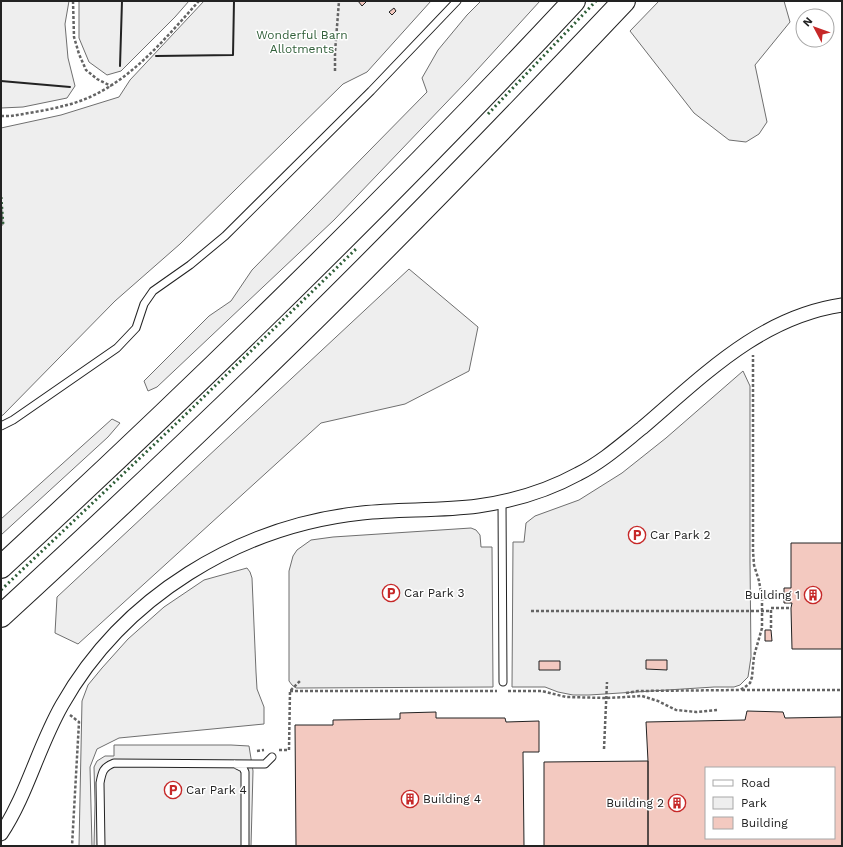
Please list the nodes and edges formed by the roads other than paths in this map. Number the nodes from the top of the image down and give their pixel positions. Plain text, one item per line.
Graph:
1 (457, 1) edge
2 (574, 1) edge
3 (624, 1) edge
4 (842, 305) edge
5 (1, 426) edge
6 (502, 502) junction
7 (1, 567) edge
8 (1, 616) edge
9 (503, 682) dead end
10 (272, 754) road end
11 (233, 763) junction
12 (1, 834) edge
13 (101, 846) edge
14 (245, 846) edge

1 - 5 lane
2 - 7 highway
3 - 8 highway
4 - 6 street
6 - 9 lane
6 - 12 street
10 - 11 lane
11 - 13 lane
11 - 14 lane

